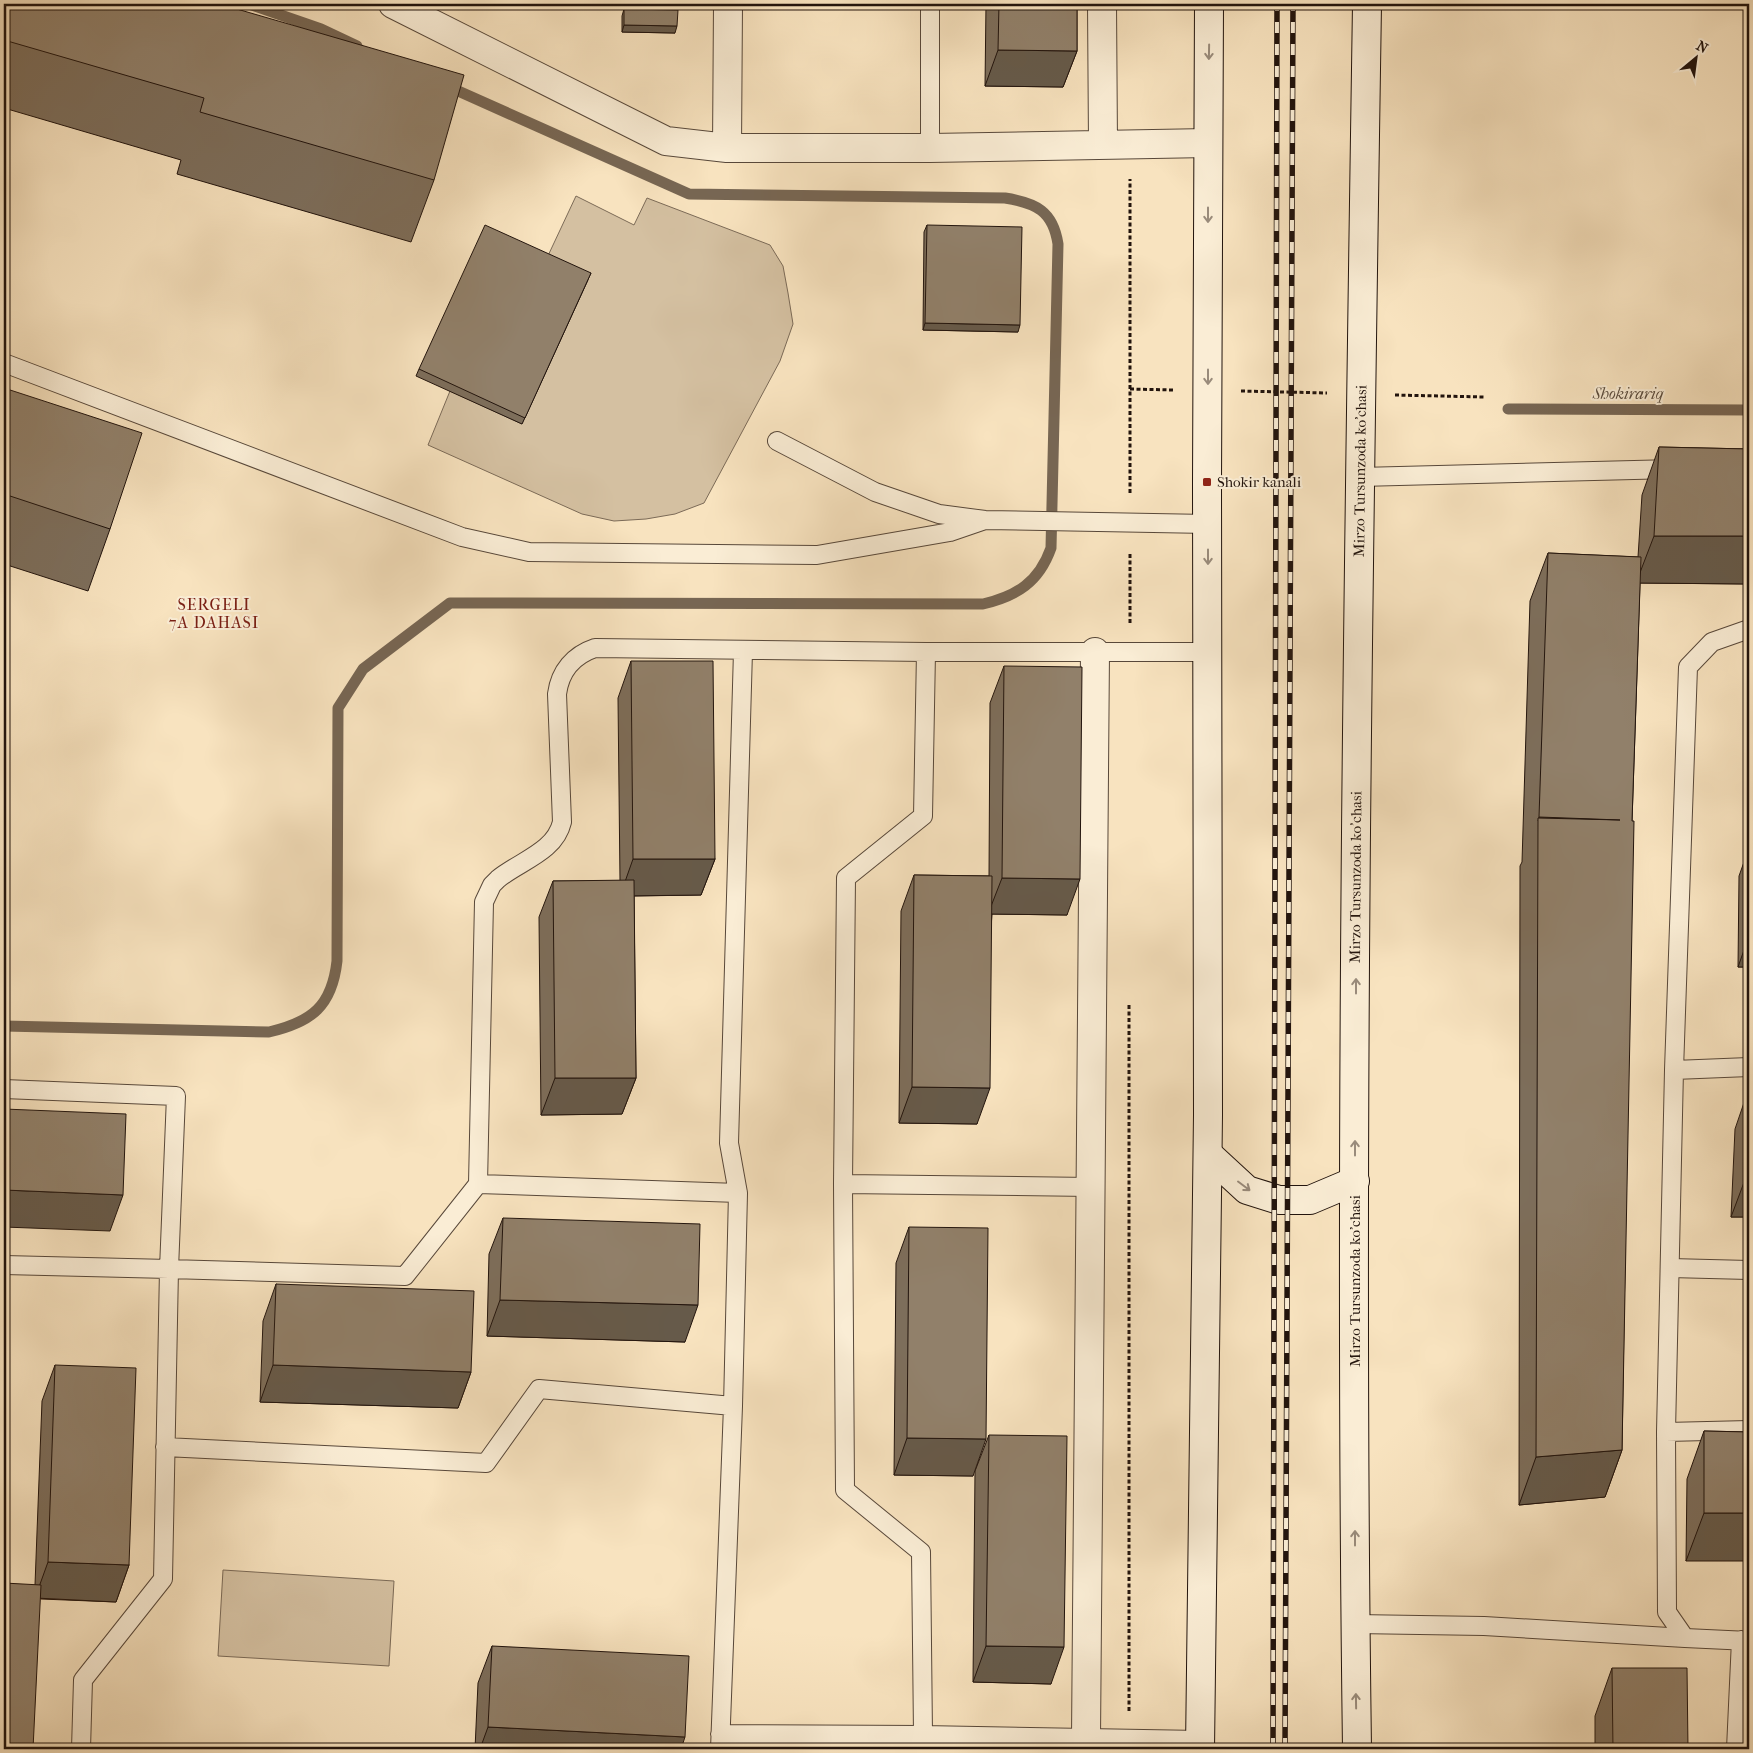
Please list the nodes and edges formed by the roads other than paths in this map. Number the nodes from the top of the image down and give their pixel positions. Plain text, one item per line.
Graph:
1 (393, 4) edge
2 (728, 4) edge
3 (930, 4) edge
4 (1102, 4) edge
5 (1209, 4) edge
6 (1367, 4) edge
7 (1208, 143) junction
8 (1103, 145) junction
9 (728, 148) junction
10 (930, 148) junction
11 (4, 363) edge
12 (777, 441) dead end
13 (1690, 468) edge
14 (1360, 477) junction
15 (985, 520) junction
16 (1208, 524) junction
17 (1749, 629) edge
18 (742, 651) junction
19 (926, 652) junction
20 (1095, 652) junction
21 (1208, 652) junction
22 (1749, 1067) edge
23 (1674, 1070) junction
24 (4, 1089) edge
25 (1208, 1154) junction
26 (1355, 1181) junction
27 (478, 1184) junction
28 (843, 1184) junction
29 (1091, 1187) junction
30 (738, 1193) junction
31 (4, 1264) edge
32 (1670, 1268) junction
33 (169, 1269) junction
34 (1749, 1270) edge
35 (733, 1406) junction
36 (1749, 1430) edge
37 (1666, 1432) junction
38 (165, 1447) junction
39 (1355, 1624) junction
40 (1685, 1638) junction
41 (1745, 1641) edge
42 (924, 1735) junction
43 (1086, 1738) junction
44 (720, 1741) edge
45 (1200, 1745) edge
46 (81, 1749) edge
47 (1357, 1749) edge
48 (1736, 1749) edge

1 - 9 main road
2 - 9 main road
3 - 10 lane
4 - 8 main road
5 -> 7 main road
6 - 14 main road, Mirzo Tursunzoda ko'chasi
7 - 8 main road
7 -> 16 main road
8 - 10 main road
9 - 10 main road
11 - 15 lane
12 - 15 lane
13 - 14 lane
26 -> 14 main road, Mirzo Tursunzoda ko'chasi
15 - 16 lane
16 -> 21 main road
17 - 23 lane
18 - 19 lane
18 - 27 lane
18 - 30 lane
19 - 20 lane
19 - 28 lane
20 - 21 lane
20 - 29 main road
21 - 25 main road
22 - 23 lane
23 - 32 lane
24 - 33 lane
25 -> 26 main road
25 - 45 main road
39 -> 26 main road, Mirzo Tursunzoda ko'chasi
27 - 30 lane
27 - 33 lane
28 - 29 lane
28 - 42 lane
29 - 43 main road
30 - 35 lane
31 - 33 lane
32 - 34 lane
32 - 37 lane
33 - 38 lane
35 - 38 lane
35 - 44 lane
36 - 37 lane
37 - 40 lane
38 - 46 lane
39 - 40 lane
47 -> 39 main road, Mirzo Tursunzoda ko'chasi
40 - 41 lane
41 - 48 lane
42 - 43 lane
42 - 44 lane
43 - 45 lane

